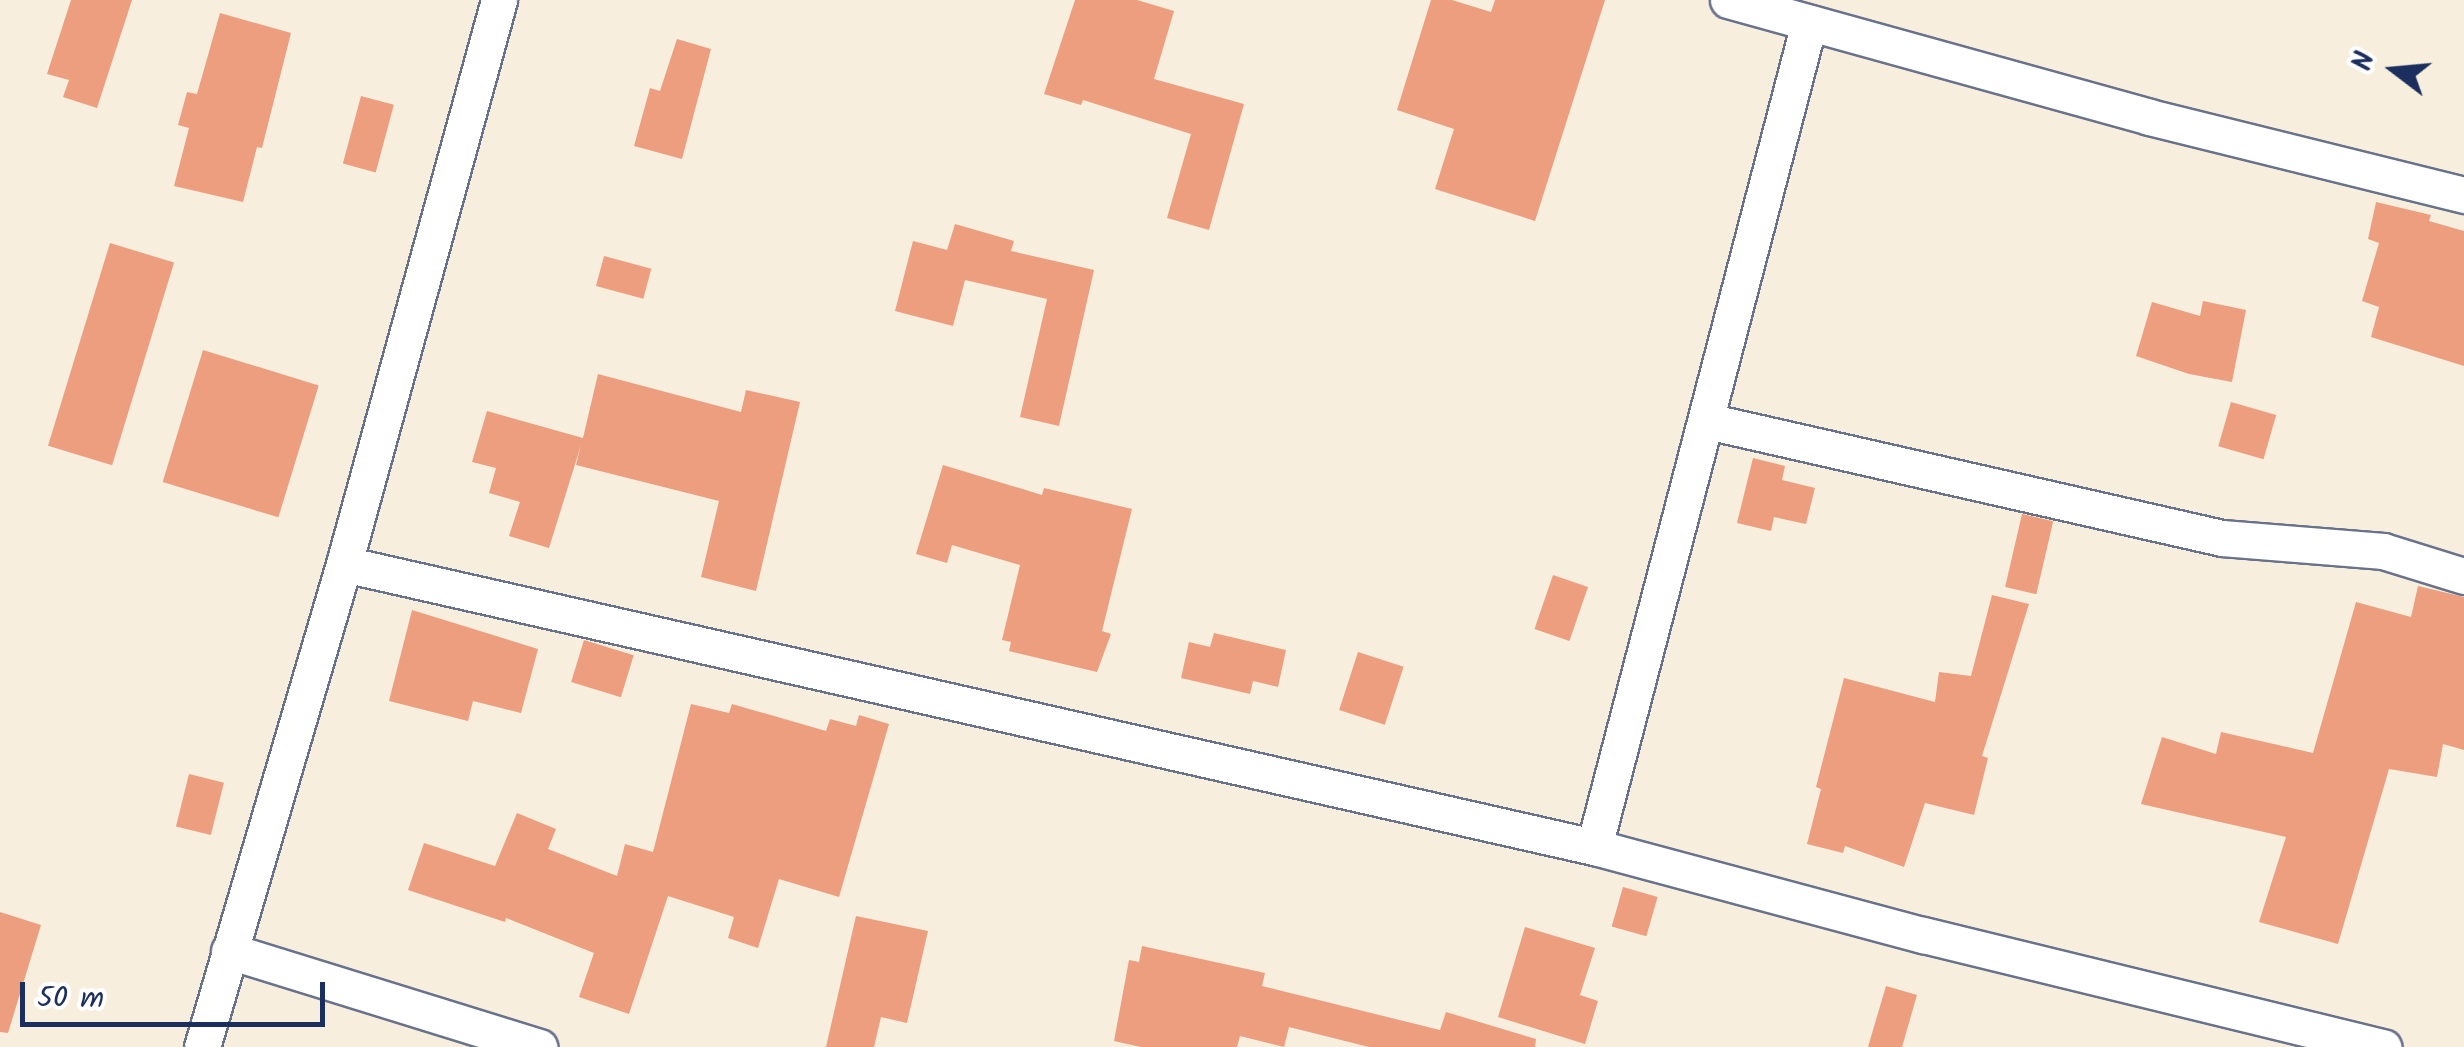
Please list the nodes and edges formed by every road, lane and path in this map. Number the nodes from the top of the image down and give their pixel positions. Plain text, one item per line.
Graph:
1 (499, 0) edge
2 (1728, 0) edge
3 (1809, 23) junction
4 (2464, 195) edge
5 (1707, 421) junction
6 (344, 564) junction
7 (2464, 576) edge
8 (1594, 847) junction
9 (230, 952) junction
10 (202, 1047) edge
11 (540, 1047) edge
12 (2384, 1047) edge

1 - 6 street
2 - 3 street
3 - 4 street
3 - 5 street
5 - 7 street
5 - 8 street
6 - 8 street
6 - 9 street
8 - 12 street
9 - 10 street
9 - 11 street

